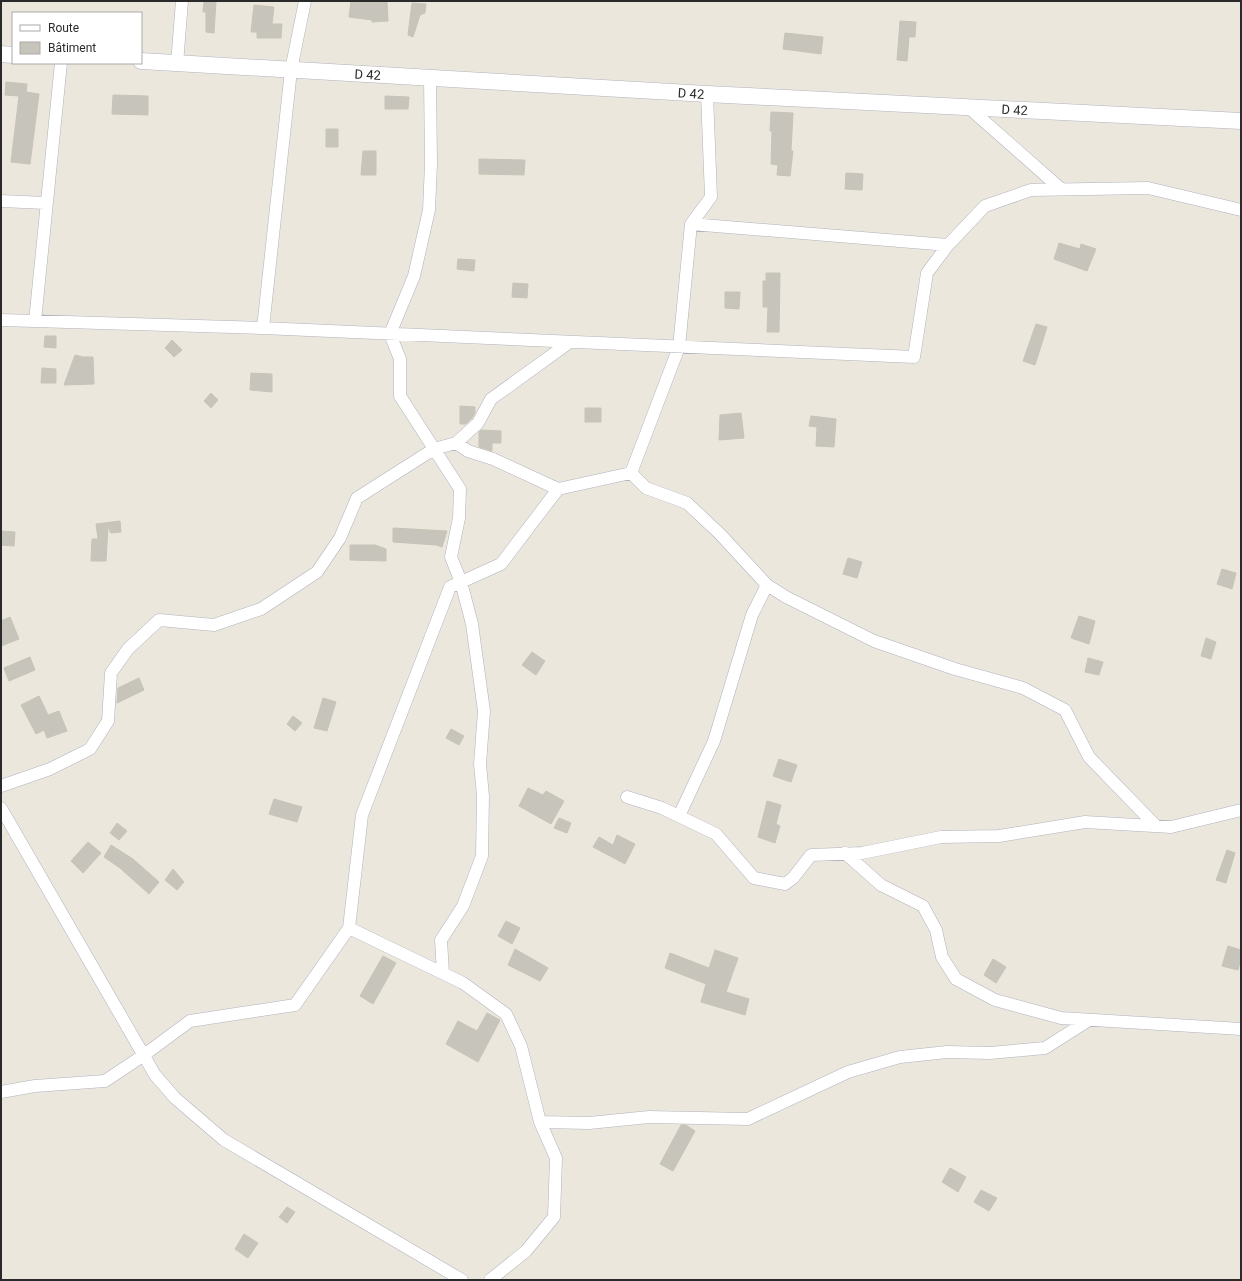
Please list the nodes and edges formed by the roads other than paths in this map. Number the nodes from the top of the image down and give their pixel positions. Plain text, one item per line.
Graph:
1 (182, 1) edge
2 (305, 1) edge
3 (1, 54) edge
4 (12, 54) edge
5 (142, 61) edge
6 (61, 64) edge
7 (177, 64) junction
8 (291, 70) junction
9 (430, 78) junction
10 (706, 94) junction
11 (968, 107) junction
12 (1241, 121) edge
13 (1062, 189) junction
14 (1, 202) edge
15 (46, 203) junction
16 (1241, 210) edge
17 (691, 224) junction
18 (948, 245) junction
19 (1, 320) edge
20 (35, 322) junction
21 (263, 328) junction
22 (390, 334) junction
23 (570, 342) junction
24 (679, 347) junction
25 (456, 443) junction
26 (434, 449) junction
27 (631, 473) junction
28 (558, 489) junction
29 (461, 582) junction
30 (767, 585) junction
31 (1, 786) edge
32 (627, 797) dead end
33 (1, 808) edge
34 (1241, 810) edge
35 (679, 816) junction
36 (1156, 826) junction
37 (845, 854) junction
38 (349, 928) junction
39 (443, 973) junction
40 (1089, 1020) junction
41 (1241, 1029) edge
42 (144, 1055) junction
43 (1, 1092) edge
44 (540, 1122) junction
45 (462, 1280) edge
46 (490, 1280) edge

1 - 7 street
2 - 8 street
3 - 4 street
5 - 7 street, D 42 / D 42
6 - 15 street
7 - 8 street, D 42 / D 42
8 - 9 street, D 42 / D 42
8 - 21 street
9 - 10 street, D 42 / D 42
9 - 22 street
10 - 11 street, D 42 / D 42
10 - 17 street
11 - 12 street, D 42 / D 42
11 - 13 street
13 - 16 street
13 - 18 street
14 - 15 street
15 - 20 street
17 - 18 street
17 - 24 street
18 - 24 street
19 - 20 street
20 - 21 street
21 - 22 street
22 - 23 street
22 - 26 street
23 - 24 street
23 - 25 street
24 - 27 street
25 - 26 street
25 - 28 street
26 - 29 street
26 - 31 street
27 - 28 street
27 - 30 street
28 - 29 street
29 - 38 street
29 - 39 street
30 - 35 street
30 - 36 street
32 - 35 street
33 - 42 street
34 - 36 street
35 - 37 street
36 - 37 street
37 - 40 street
38 - 39 street
38 - 42 street
39 - 44 street
40 - 41 street
40 - 44 street
42 - 43 street
42 - 45 street
44 - 46 street

